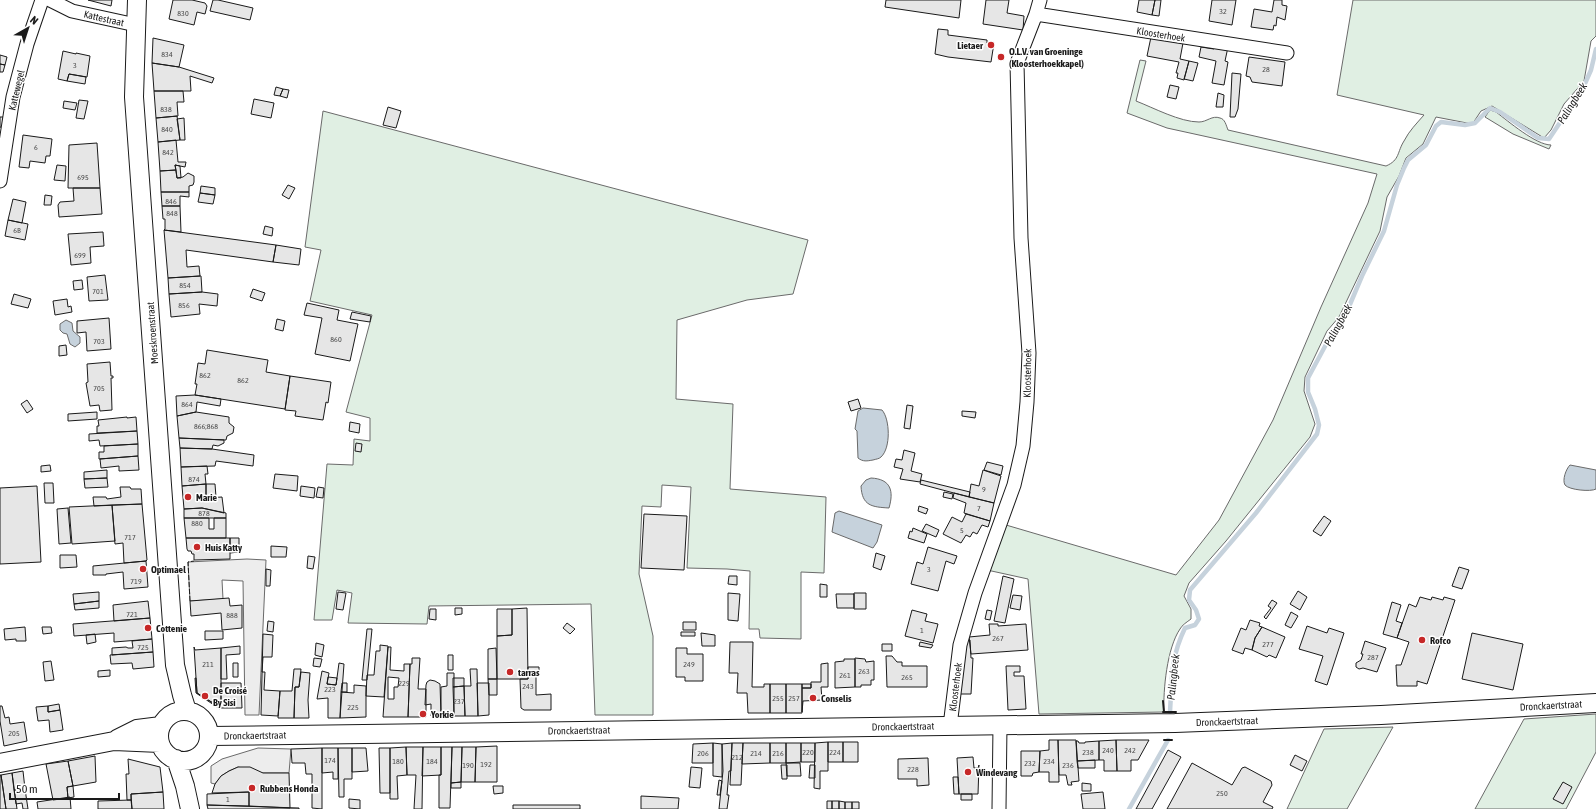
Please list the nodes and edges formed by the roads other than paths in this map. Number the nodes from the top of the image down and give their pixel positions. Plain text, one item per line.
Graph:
1 (42, 0) edge
2 (50, 0) edge
3 (137, 0) edge
4 (1040, 0) edge
5 (1036, 14) junction
6 (136, 25) junction
7 (1287, 53) dead end
8 (0, 181) edge
9 (1596, 703) edge
10 (170, 723) junction
11 (1000, 725) junction
12 (950, 726) junction
13 (210, 736) junction
14 (176, 759) junction
15 (194, 759) junction
16 (0, 762) edge
17 (999, 809) edge

1 - 8 street, Kattewegel
2 - 6 street, Kattestraat
3 - 6 main road, Moeskroenstraat
4 - 5 street, Kloosterhoek
5 - 7 street, Kloosterhoek
5 - 12 street, Kloosterhoek
6 - 10 main road, Moeskroenstraat
9 - 11 main road, Dronckaertstraat
10 - 13 main road
10 - 14 main road
10 - 16 main road
11 - 12 main road, Dronckaertstraat
11 - 17 street
12 - 13 main road, Dronckaertstraat
13 - 15 main road
14 - 15 main road
14 - 15 main road

